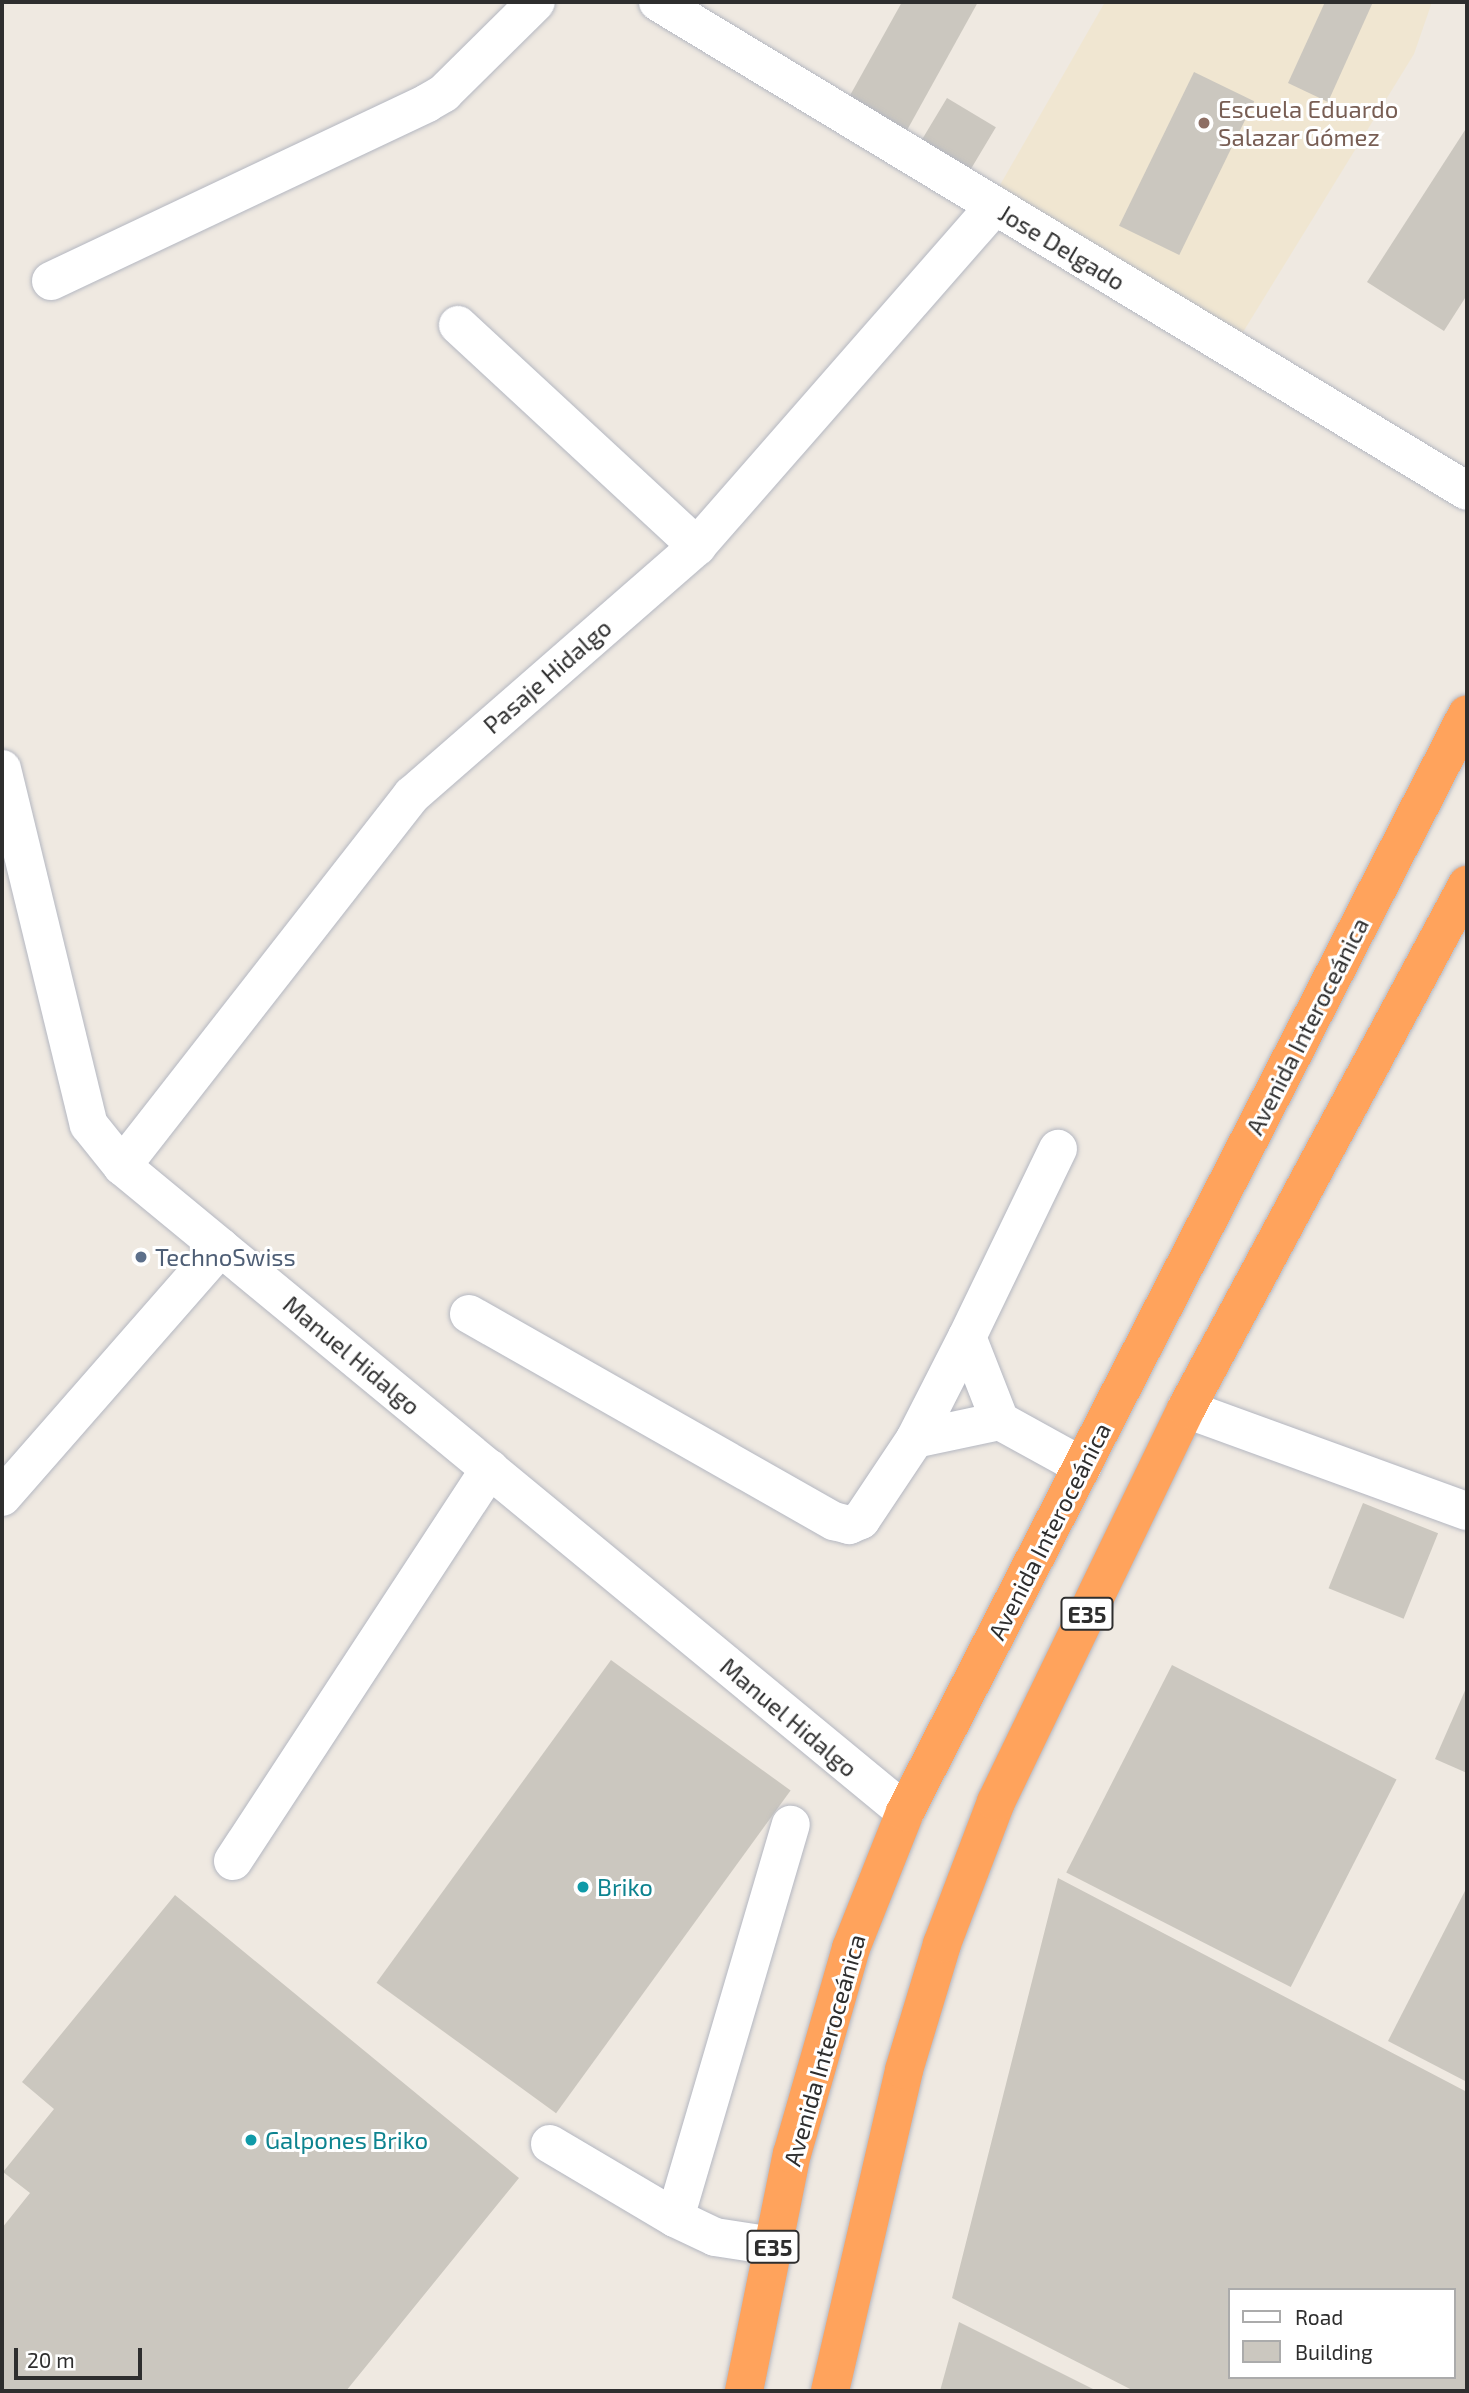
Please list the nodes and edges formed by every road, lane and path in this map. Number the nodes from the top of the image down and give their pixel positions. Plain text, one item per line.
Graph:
1 (536, 2) edge
2 (658, 2) edge
3 (995, 206) junction
4 (51, 281) dead end
5 (458, 326) dead end
6 (1467, 492) edge
7 (697, 546) junction
8 (1467, 714) edge
9 (2, 769) edge
10 (1467, 885) edge
11 (1058, 1149) dead end
12 (122, 1166) junction
13 (221, 1247) junction
14 (469, 1314) dead end
15 (967, 1337) junction
16 (1186, 1409) junction
17 (1000, 1421) junction
18 (915, 1439) junction
19 (1082, 1466) junction
20 (490, 1469) junction
21 (2, 1497) edge
22 (1467, 1511) edge
23 (905, 1812) junction
24 (791, 1825) dead end
25 (233, 1861) dead end
26 (550, 2144) dead end
27 (675, 2218) junction
28 (774, 2246) junction
29 (744, 2391) edge
30 (830, 2391) edge

1 - 4 street
2 - 3 street, Jose Delgado
3 - 6 street, Jose Delgado
3 - 7 street, Pasaje Hidalgo
5 - 7 street
7 - 12 street, Pasaje Hidalgo
8 - 19 highway, Avenida Interoceánica / E35
9 - 12 street, Manuel Hidalgo
10 - 16 highway, E35
11 - 15 street
12 - 13 street, Manuel Hidalgo
13 - 20 street, Manuel Hidalgo
13 - 21 street
14 - 18 street
15 - 17 street
15 - 18 street
16 - 22 street
16 - 30 highway, E35
17 - 18 street
17 - 19 street
19 - 23 highway, Avenida Interoceánica / E35
20 - 23 street, Manuel Hidalgo
20 - 25 street
23 - 28 highway, Avenida Interoceánica / E35
24 - 27 street
26 - 27 street
27 - 28 street
28 - 29 highway, Avenida Interoceánica / E35

